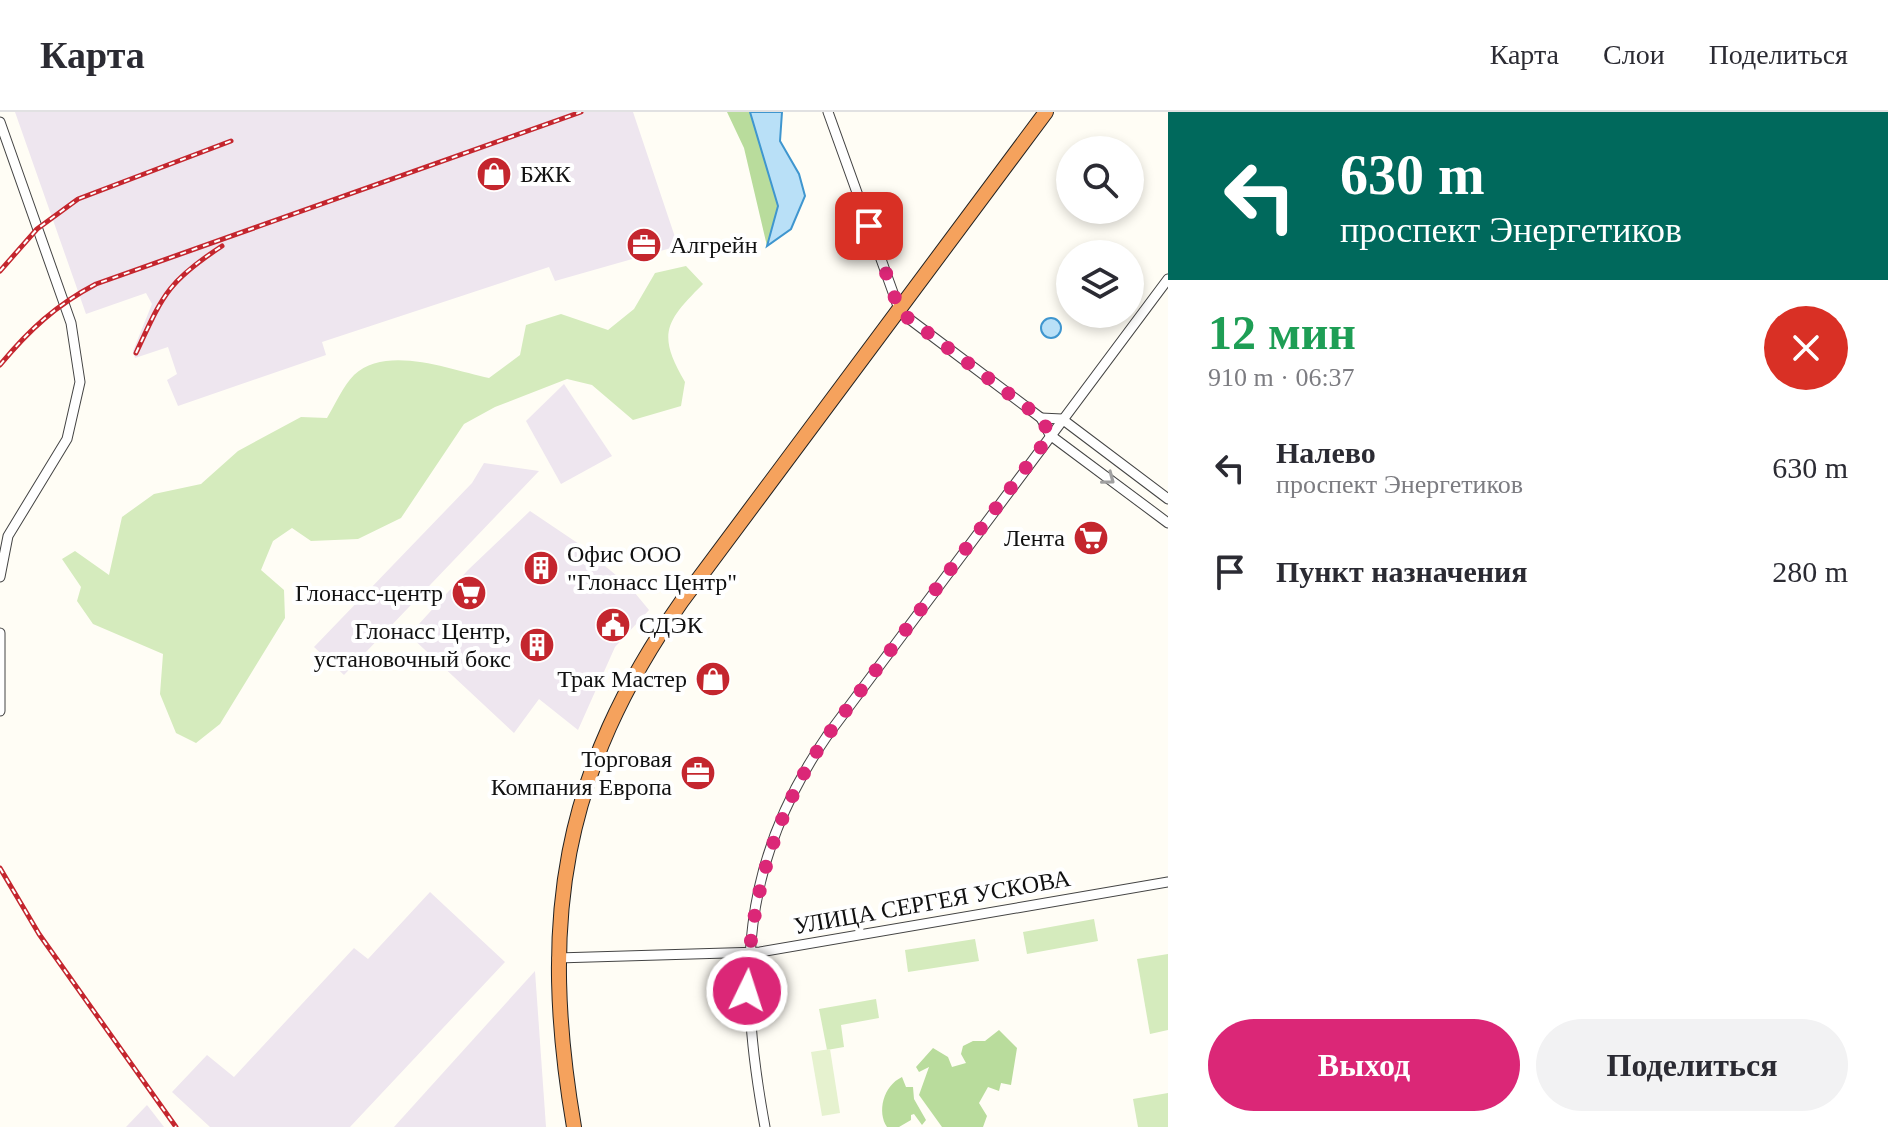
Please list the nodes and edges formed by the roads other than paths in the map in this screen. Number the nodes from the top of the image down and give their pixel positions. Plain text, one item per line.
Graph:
1 (828, 112) edge
2 (1046, 112) edge
3 (0, 122) edge
4 (1168, 279) edge
5 (900, 312) junction
6 (1041, 418) junction
7 (1062, 419) junction
8 (1050, 435) junction
9 (1168, 499) edge
10 (1168, 523) edge
11 (0, 577) edge
12 (0, 633) edge
13 (0, 711) edge
14 (1168, 882) edge
15 (750, 952) junction
16 (557, 958) junction
17 (574, 1127) edge
18 (765, 1127) edge

1 - 5 street
2 - 5 highway
3 - 11 street
4 - 7 street
5 - 6 street
5 - 16 highway
6 - 7 street
6 - 8 street
7 - 8 street
7 - 9 street
8 -> 10 street
8 - 15 street
12 - 13 street
14 - 15 street, УЛИЦА СЕРГЕЯ УСКОВА
15 - 16 street, УЛИЦА СЕРГЕЯ УСКОВА
15 - 18 street
16 - 17 highway

